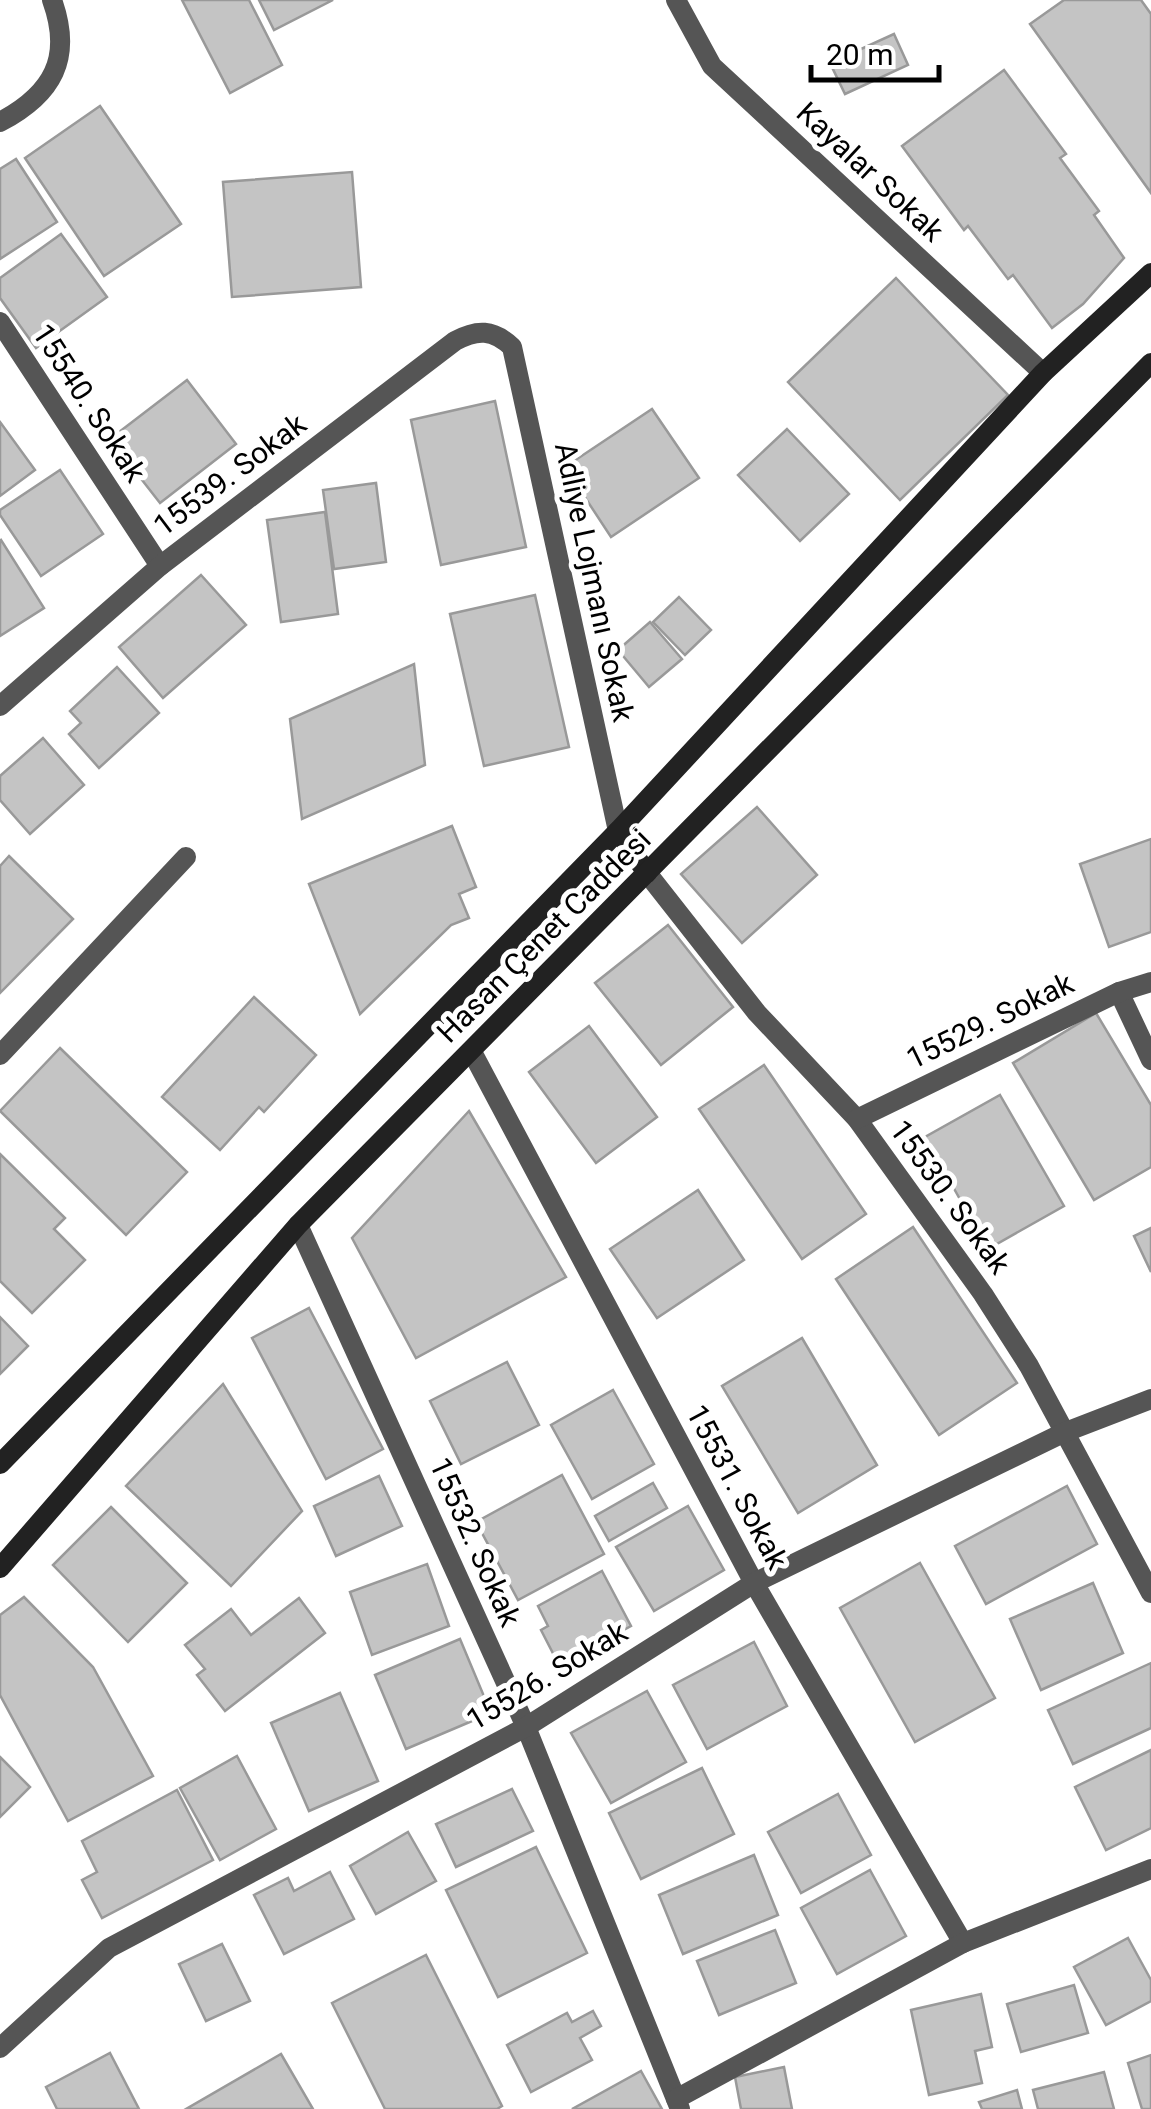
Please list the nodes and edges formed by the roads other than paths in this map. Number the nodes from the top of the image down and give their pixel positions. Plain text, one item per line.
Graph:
1 (52, 0) edge
2 (676, 0) edge
3 (0, 122) edge
4 (1151, 273) edge
5 (0, 322) edge
6 (512, 347) joint
7 (1151, 363) edge
8 (1043, 373) junction
9 (160, 566) junction
10 (0, 706) edge
11 (618, 831) junction
12 (186, 856) dead end
13 (647, 874) junction
14 (1151, 982) edge
15 (1119, 992) junction
16 (472, 1052) junction
17 (0, 1055) edge
18 (1151, 1060) edge
19 (857, 1119) junction
20 (298, 1226) junction
21 (1151, 1399) edge
22 (1063, 1433) junction
23 (0, 1464) edge
24 (0, 1568) edge
25 (754, 1584) junction
26 (1151, 1593) edge
27 (526, 1728) junction
28 (1151, 1869) edge
29 (963, 1942) junction
30 (0, 2048) edge
31 (678, 2104) edge

1 - 3 street
2 - 8 street, Kayalar Sokak
4 - 8 street
5 - 9 street, 15540. Sokak
6 - 9 street, 15539. Sokak
6 - 11 street, Adliye Lojmanı Sokak
7 - 13 street, Hasan Çenet Caddesi
8 - 11 street
9 - 10 street, 15539. Sokak
11 - 13 street
11 - 23 street
12 - 17 street
13 - 16 street, Hasan Çenet Caddesi
13 - 19 street, 15530. Sokak
14 - 15 street, 15529. Sokak
15 - 18 street
15 - 19 street, 15529. Sokak
16 - 20 street, Hasan Çenet Caddesi
16 - 25 street, 15531. Sokak
19 - 22 street, 15530. Sokak
20 - 24 street, Hasan Çenet Caddesi
20 - 27 street, 15532. Sokak
21 - 22 street, 15526. Sokak
22 - 25 street, 15526. Sokak
22 - 26 street, 15530. Sokak
25 - 27 street, 15526. Sokak
25 - 29 street, 15531. Sokak
27 - 30 street, 15526. Sokak
27 - 31 street, 15532. Sokak
28 - 29 street
29 - 31 street

